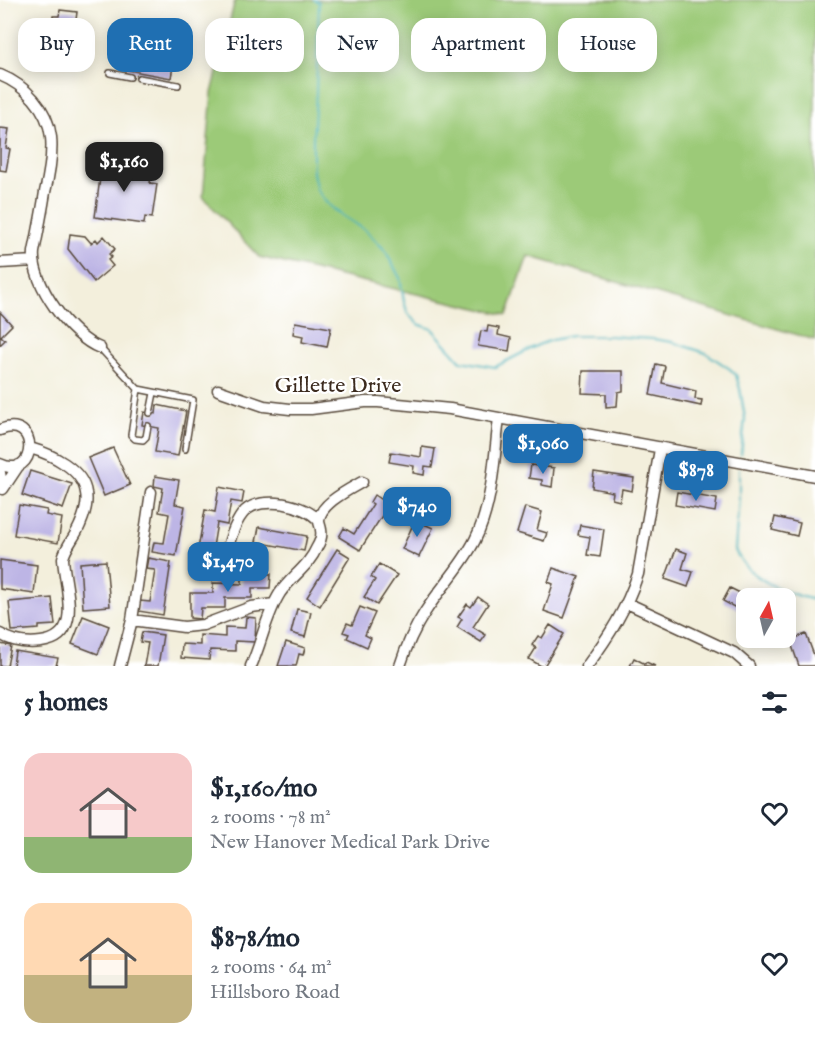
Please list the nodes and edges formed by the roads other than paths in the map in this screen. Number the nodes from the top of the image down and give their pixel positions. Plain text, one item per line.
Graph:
1 (110, 73) dead end
2 (0, 75) edge
3 (130, 77) dead end
4 (139, 78) dead end
5 (178, 84) dead end
6 (34, 261) junction
7 (0, 263) edge
8 (100, 348) joint
9 (138, 389) junction
10 (218, 390) dead end
11 (154, 393) junction
12 (150, 413) dead end
13 (499, 418) junction
14 (148, 426) dead end
15 (0, 430) edge
16 (30, 448) junction
17 (184, 448) dead end
18 (660, 448) junction
19 (0, 464) edge
20 (19, 465) junction
21 (0, 473) edge
22 (815, 476) edge
23 (362, 482) dead end
24 (3, 489) junction
25 (151, 492) dead end
26 (0, 501) edge
27 (319, 521) junction
28 (226, 554) dead end
29 (627, 603) junction
30 (274, 604) junction
31 (132, 620) junction
32 (0, 634) edge
33 (120, 666) edge
34 (251, 666) edge
35 (400, 666) edge
36 (587, 666) edge
37 (749, 666) edge

1 - 3 lane
2 - 6 street
4 - 5 lane
6 - 7 street
6 - 8 street
8 - 9 lane
9 - 11 lane
9 - 14 lane
10 - 13 street, Gillette Drive
11 - 12 lane
11 - 17 lane
13 - 18 street, Gillette Drive
13 - 35 street
15 - 16 street
16 - 20 street
16 - 32 street
18 - 22 street, Gillette Drive
18 - 29 street
19 - 20 street
20 - 24 street
21 - 24 street
23 - 27 street
24 - 26 street
25 - 31 street
27 - 28 street
27 - 30 street
29 - 36 street
29 - 37 street
30 - 31 street
30 - 34 street
31 - 33 street

